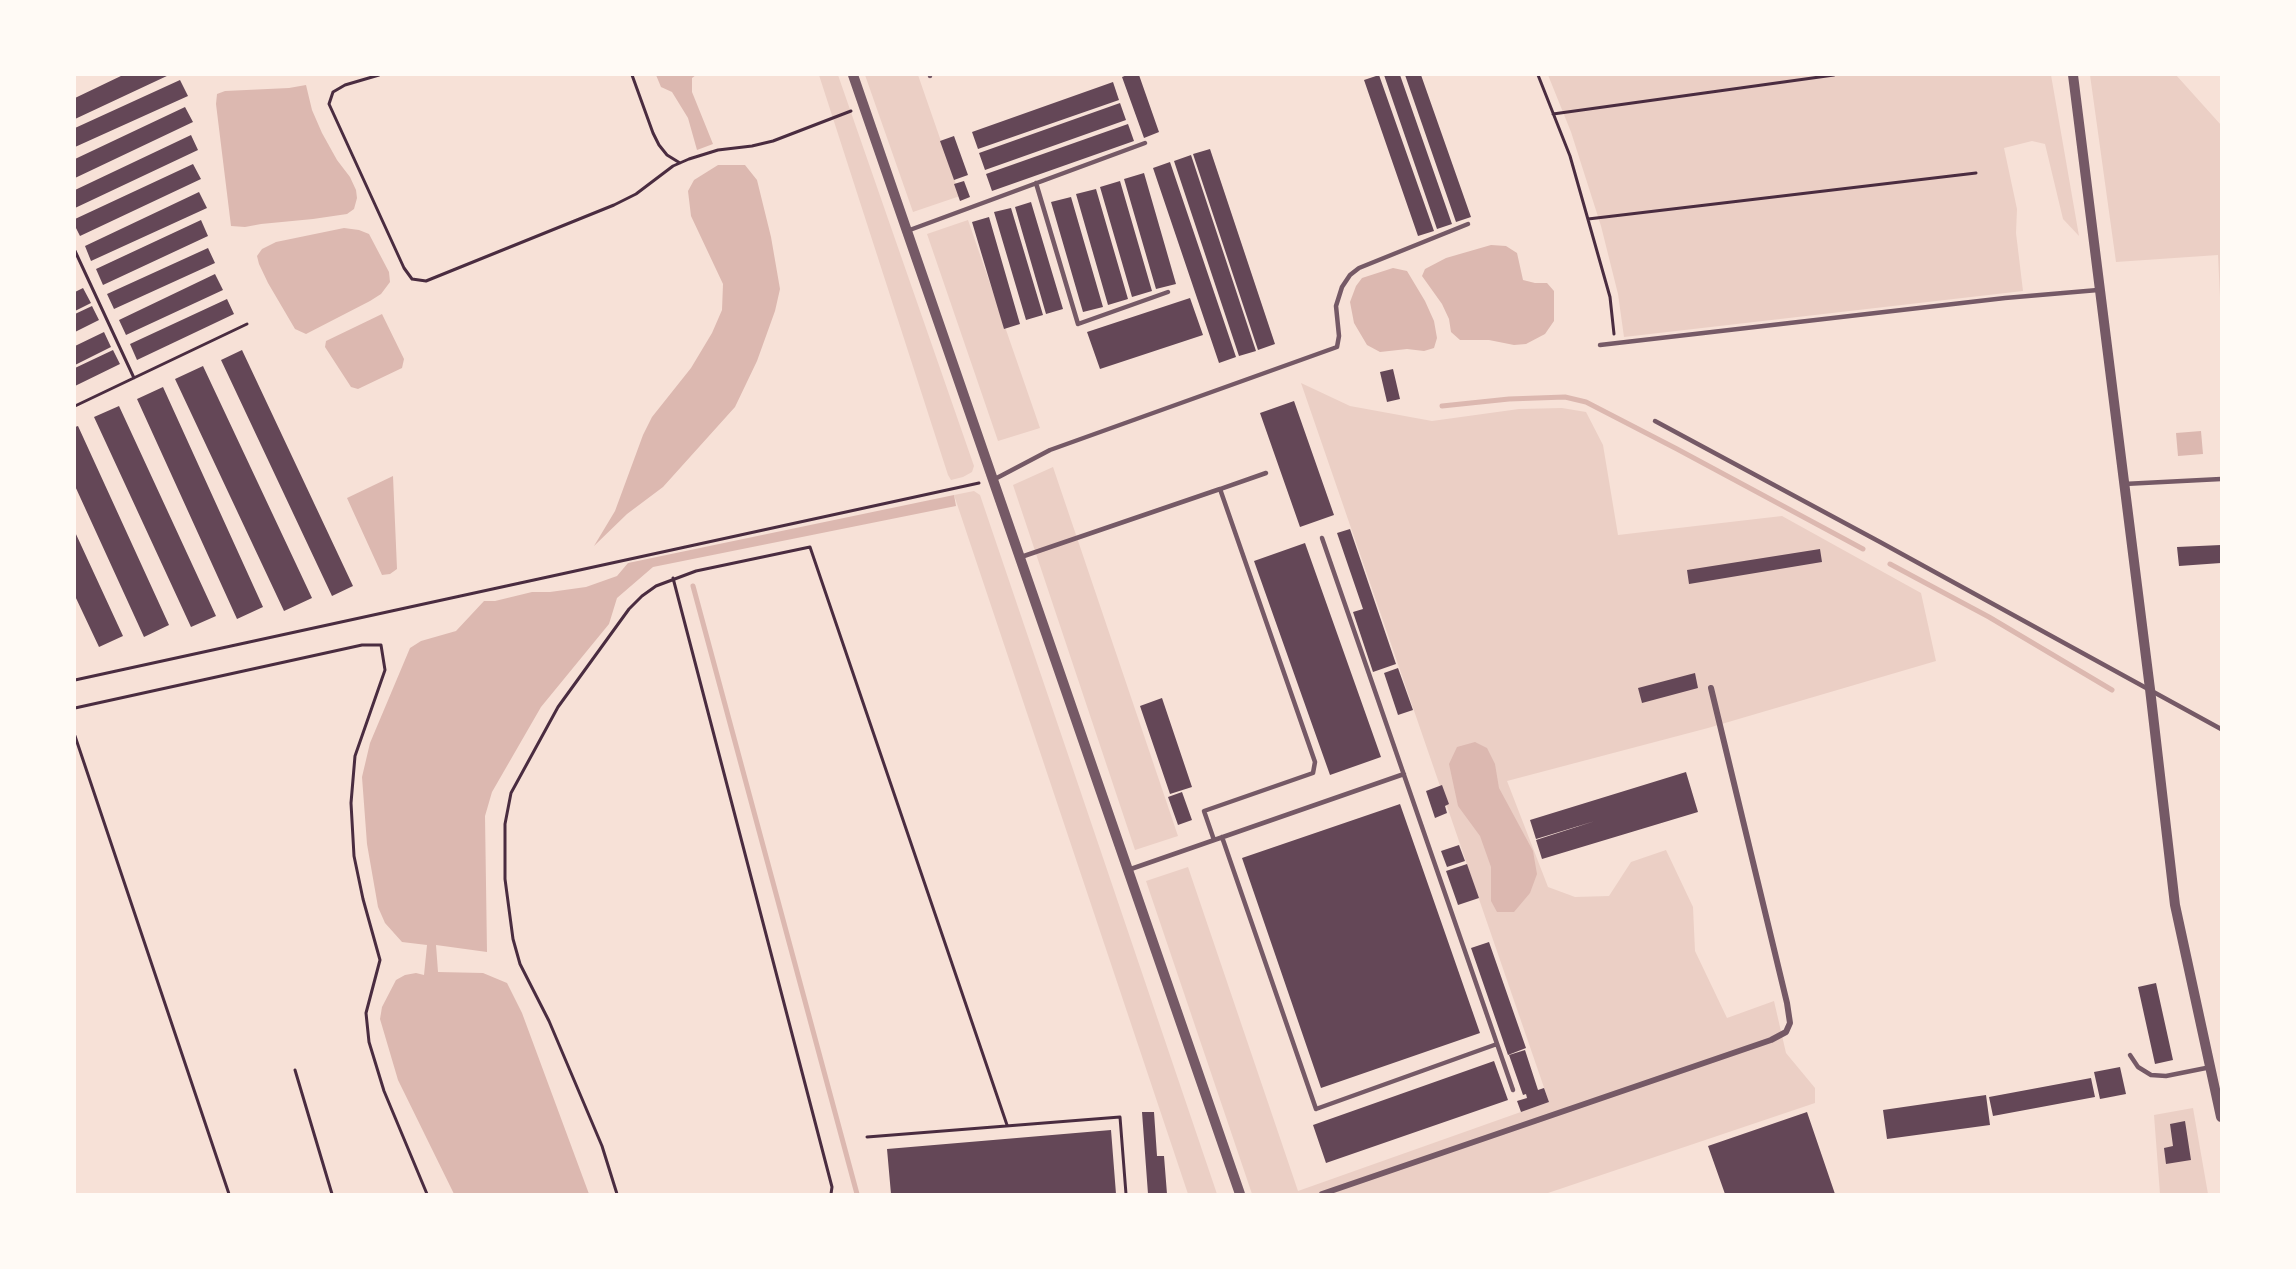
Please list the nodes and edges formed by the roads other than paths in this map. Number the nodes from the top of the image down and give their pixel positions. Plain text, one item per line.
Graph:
1 (853, 75) edge
2 (2073, 75) edge
3 (1145, 143) dead end
4 (1036, 183) junction
5 (1468, 224) dead end
6 (907, 231) junction
7 (2099, 290) junction
8 (1168, 292) dead end
9 (1600, 345) dead end
10 (1655, 421) dead end
11 (1266, 473) dead end
12 (2221, 479) edge
13 (993, 480) junction
14 (2124, 484) junction
15 (1220, 489) junction
16 (1322, 538) dead end
17 (1020, 558) junction
18 (1711, 688) dead end
19 (2150, 689) junction
20 (2221, 729) edge
21 (1404, 774) junction
22 (1222, 837) junction
23 (1214, 840) junction
24 (1128, 870) junction
25 (1497, 1044) junction
26 (2130, 1055) dead end
27 (2211, 1067) junction
28 (1513, 1090) dead end
29 (2221, 1117) edge
30 (1240, 1194) edge
31 (1322, 1194) edge

1 - 6 street
2 - 7 street
3 - 4 lane
4 - 6 lane
4 - 8 lane
5 - 13 lane
6 - 13 street
7 - 9 lane
7 - 14 street
10 - 19 lane
11 - 15 lane
12 - 14 lane
13 - 17 street
14 - 19 street
15 - 17 lane
15 - 23 lane
16 - 21 lane
17 - 24 street
18 - 31 street
19 - 20 lane
19 - 27 street
21 - 22 lane
21 - 25 lane
22 - 23 lane
22 - 25 lane
23 - 24 lane
24 - 30 street
25 - 28 lane
26 - 27 lane
27 - 29 street

